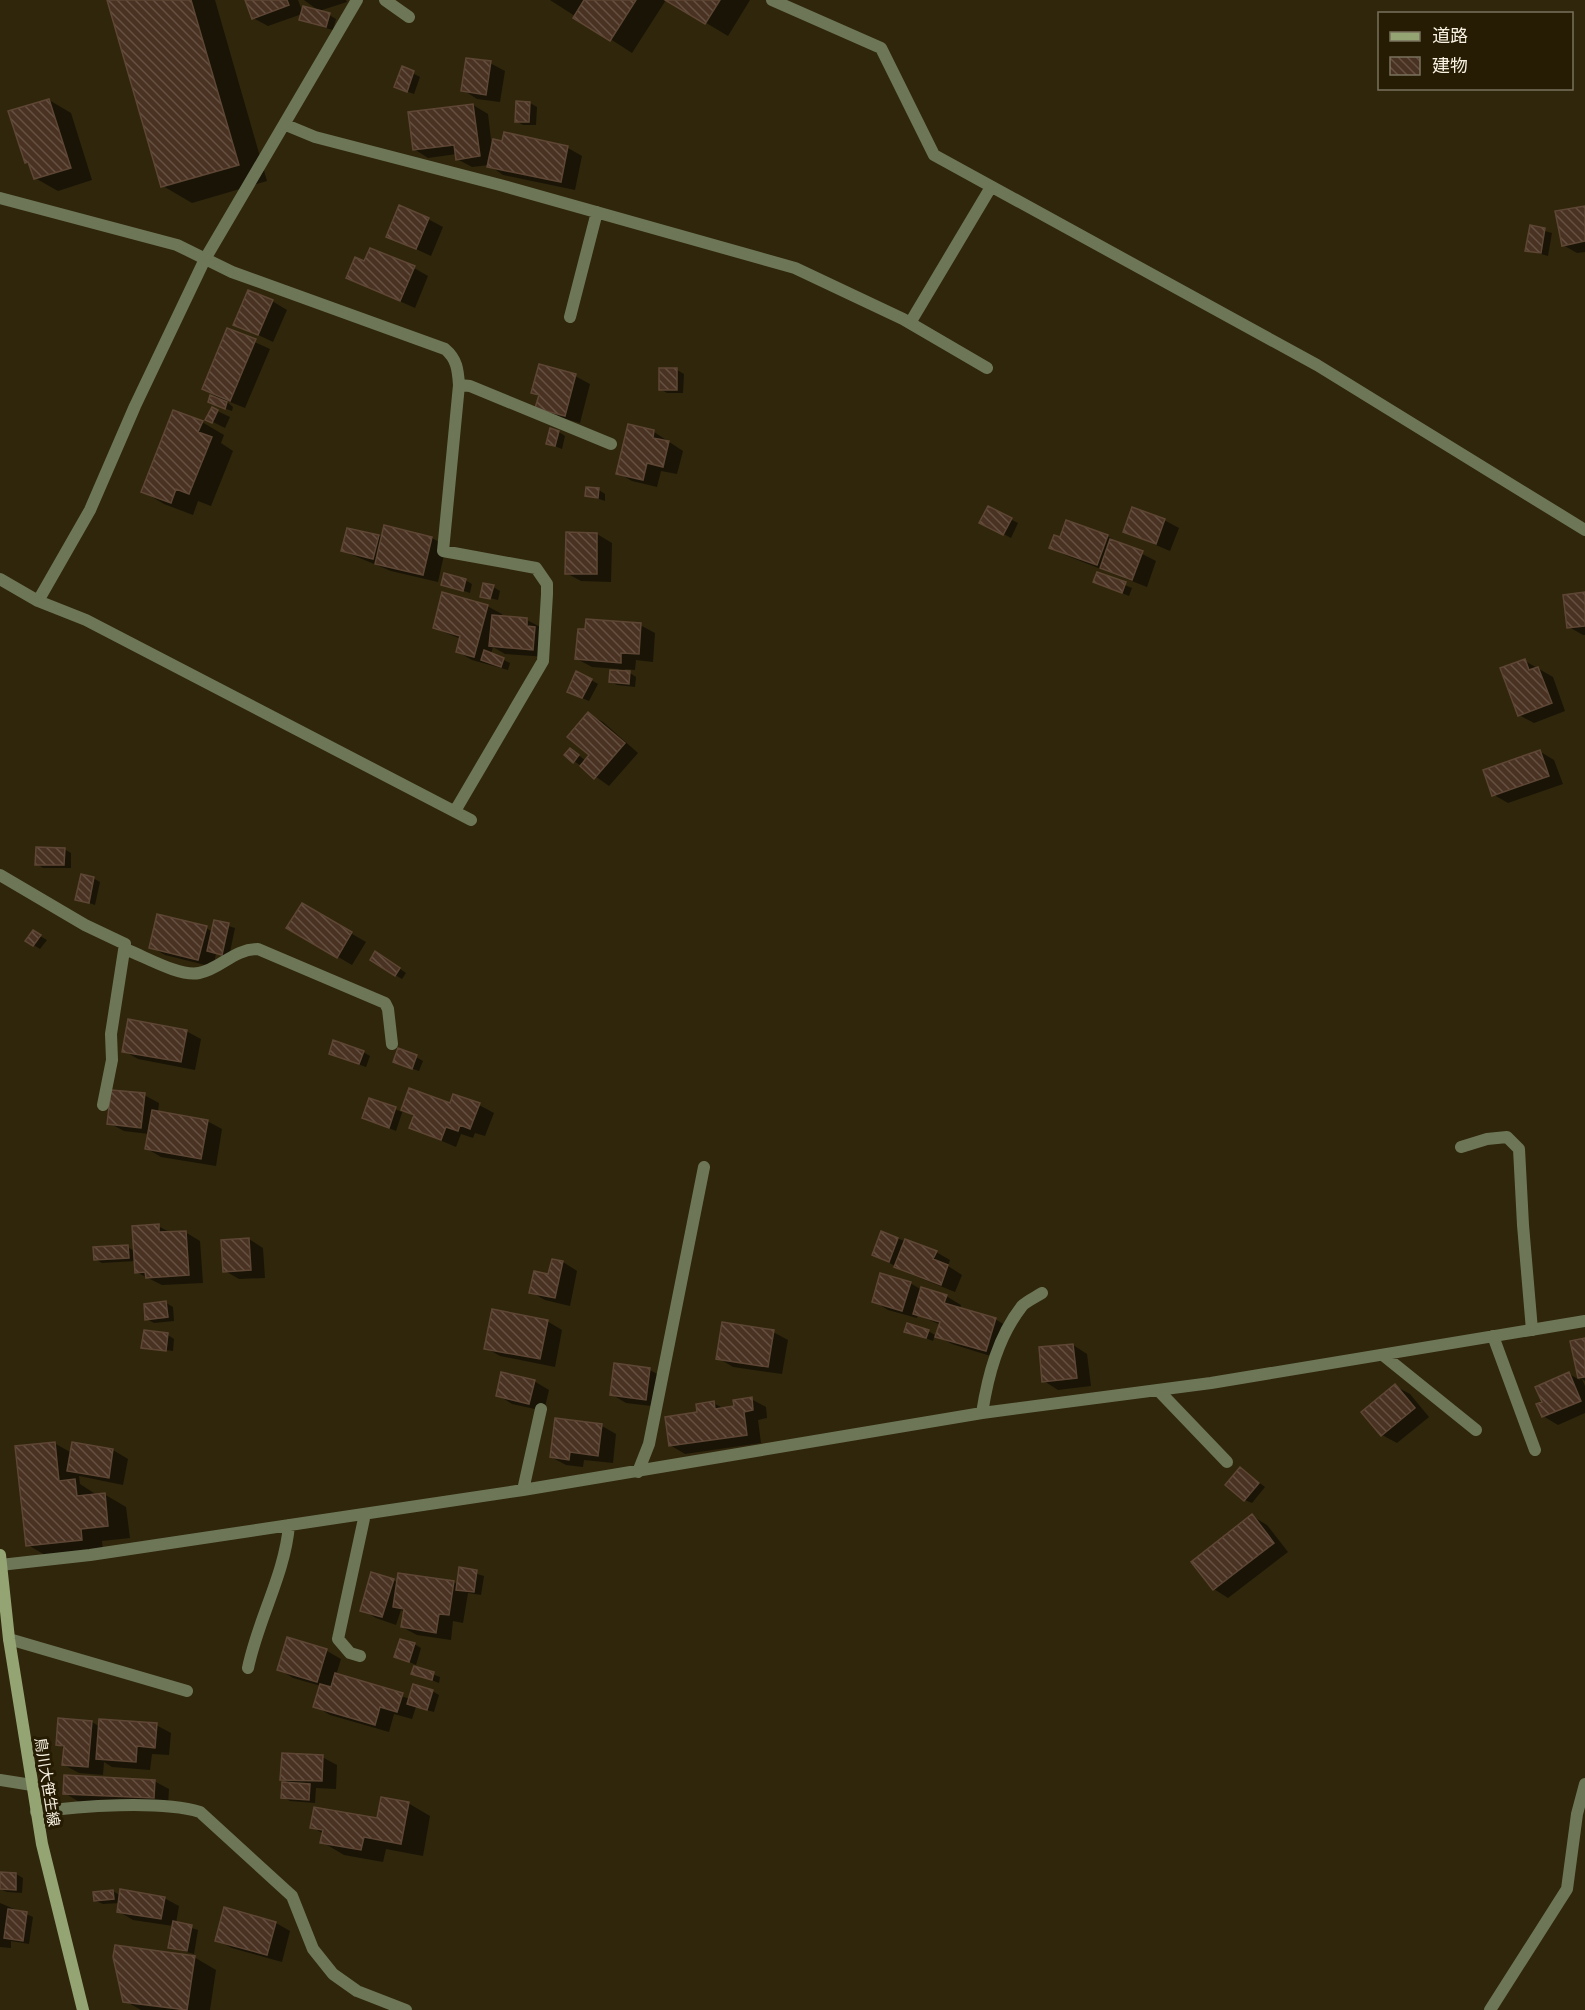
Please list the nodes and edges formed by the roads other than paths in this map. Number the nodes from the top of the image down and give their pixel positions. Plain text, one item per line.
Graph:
1 (357, 0) edge
2 (385, 0) edge
3 (772, 0) edge
4 (409, 17) dead end
5 (286, 125) junction
6 (991, 187) junction
7 (0, 198) edge
8 (597, 212) junction
9 (205, 259) junction
10 (570, 317) dead end
11 (910, 323) junction
12 (987, 368) dead end
13 (459, 385) junction
14 (611, 444) dead end
15 (1585, 530) edge
16 (0, 579) edge
17 (38, 601) junction
18 (455, 811) junction
19 (471, 820) dead end
20 (0, 875) edge
21 (125, 949) junction
22 (392, 1044) dead end
23 (103, 1105) dead end
24 (1461, 1147) dead end
25 (704, 1167) dead end
26 (1042, 1293) dead end
27 (1585, 1322) edge
28 (1532, 1330) junction
29 (1493, 1336) junction
30 (1383, 1355) junction
31 (1158, 1390) junction
32 (541, 1409) dead end
33 (982, 1413) junction
34 (1476, 1430) dead end
35 (1535, 1450) dead end
36 (1227, 1462) dead end
37 (638, 1472) junction
38 (523, 1490) junction
39 (365, 1514) junction
40 (290, 1525) junction
41 (0, 1555) edge
42 (0, 1565) edge
43 (9, 1639) junction
44 (360, 1656) dead end
45 (248, 1668) dead end
46 (187, 1691) dead end
47 (0, 1780) edge
48 (1585, 1784) edge
49 (32, 1785) junction
50 (36, 1812) junction
51 (83, 2010) edge
52 (406, 2010) edge
53 (1490, 2010) edge

1 - 5 street
2 - 4 street
3 - 6 street
5 - 8 street
5 - 9 street
6 - 11 street
6 - 15 street
7 - 9 street
8 - 10 street
8 - 11 street
9 - 13 street
9 - 17 street
11 - 12 street
13 - 14 street
13 - 18 street
16 - 17 street
17 - 18 street
18 - 19 street
20 - 21 street
21 - 22 street
21 - 23 street
24 - 28 street
25 - 37 street
26 - 33 street
27 - 28 street
28 - 29 street
29 - 30 street
29 - 35 street
30 - 31 street
30 - 34 street
31 - 33 street
31 - 36 street
32 - 38 street
33 - 37 street
37 - 38 street
38 - 39 street
39 - 40 street
39 - 44 street
40 - 42 street
40 - 45 street
41 - 42 street, 鳥川大笹生線
42 - 43 street, 鳥川大笹生線
43 - 46 street
43 - 49 street, 鳥川大笹生線
47 - 49 street
48 - 53 street
49 - 50 street, 鳥川大笹生線
50 - 51 street, 鳥川大笹生線
50 - 52 street

